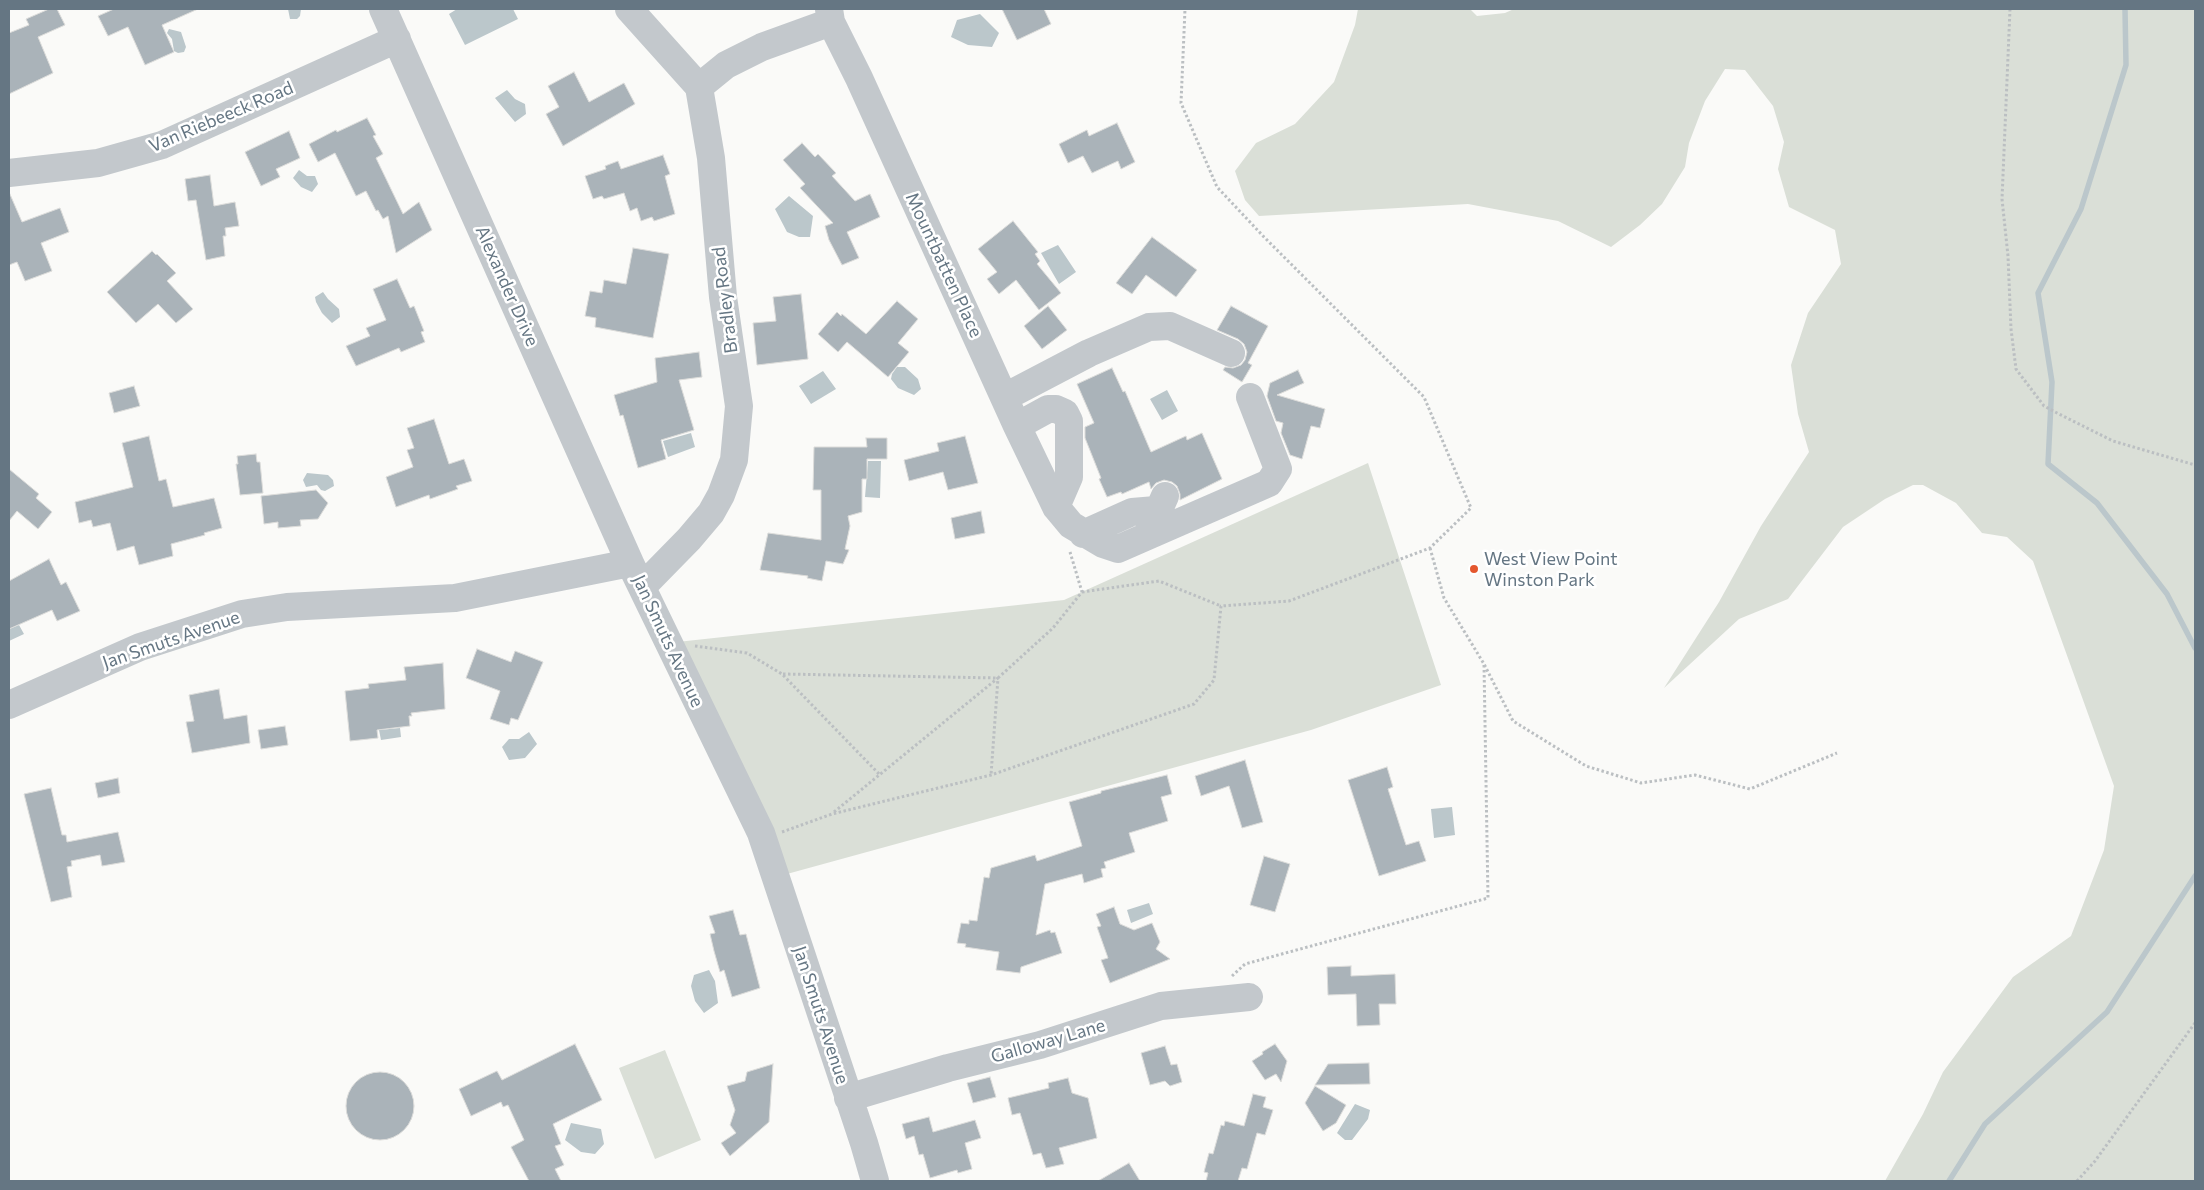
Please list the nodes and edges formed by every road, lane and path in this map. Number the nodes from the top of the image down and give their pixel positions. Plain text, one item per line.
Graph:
1 (383, 9) edge
2 (629, 9) edge
3 (1185, 9) edge
4 (2010, 9) edge
5 (830, 16) edge
6 (397, 39) junction
7 (699, 87) junction
8 (9, 173) edge
9 (1231, 353) dead end
10 (1005, 397) junction
11 (1250, 397) dead end
12 (1017, 426) junction
13 (2195, 465) edge
14 (1166, 496) dead end
15 (1056, 507) junction
16 (1075, 539) junction
17 (1430, 548) junction
18 (636, 575) junction
19 (1082, 592) junction
20 (1221, 606) junction
21 (668, 643) junction
22 (1484, 664) junction
23 (782, 674) junction
24 (998, 678) junction
25 (9, 704) edge
26 (1837, 754) dead end
27 (880, 775) junction
28 (991, 775) junction
29 (832, 814) junction
30 (763, 839) junction
31 (1230, 977) dead end
32 (1249, 997) dead end
33 (2195, 1023) edge
34 (848, 1098) junction
35 (875, 1181) edge
36 (2077, 1181) edge

1 - 6 street, Alexander Drive
2 - 7 street
3 - 17 path
4 - 13 path
5 - 7 street, Mountbatten Place
5 - 10 street, Mountbatten Place
6 - 8 street, Van Riebeeck Road
6 - 18 street, Alexander Drive
7 - 18 street, Bradley Road
9 - 10 street
10 - 12 street, Mountbatten Place
11 - 16 street, Mountbatten Place
12 - 15 street, Mountbatten Place
12 - 15 street
14 - 16 street
15 - 16 street, Mountbatten Place
16 - 19 path
17 - 20 path
17 - 22 path
18 - 21 street, Jan Smuts Avenue
18 - 25 street, Jan Smuts Avenue
19 - 20 path
19 - 24 path
20 - 28 path
21 - 23 path
21 - 30 street, Jan Smuts Avenue
22 - 26 path
22 - 31 path
23 - 24 path
23 - 27 path
24 - 27 path
24 - 28 path
27 - 29 path
28 - 29 path
29 - 30 path
30 - 34 street, Jan Smuts Avenue
32 - 34 street, Galloway Lane
33 - 36 path
34 - 35 street, Jan Smuts Avenue

